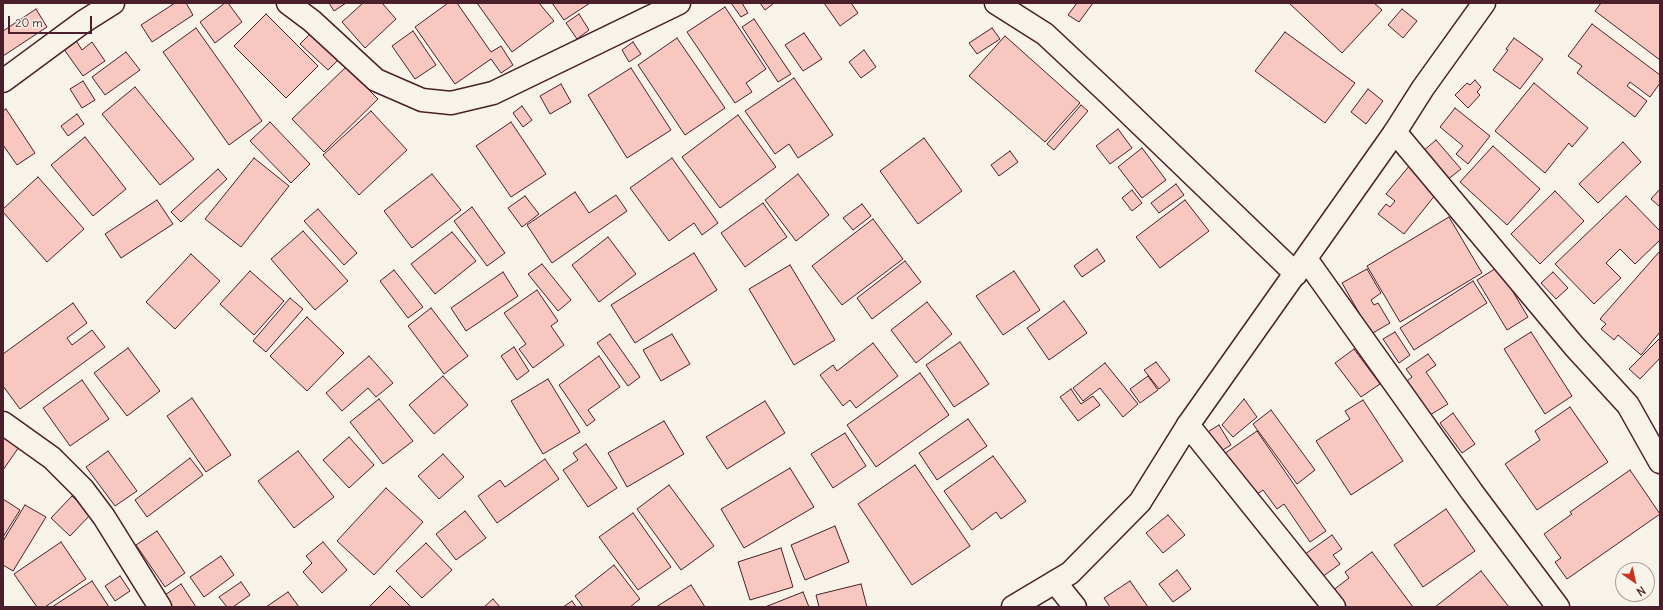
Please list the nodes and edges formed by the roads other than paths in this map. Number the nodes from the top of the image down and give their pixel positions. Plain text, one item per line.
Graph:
1 (113, 3) edge
2 (288, 3) edge
3 (679, 3) edge
4 (996, 3) edge
5 (1484, 3) edge
6 (3, 81) edge
7 (1395, 132) junction
8 (1301, 267) junction
9 (3, 423) edge
10 (1188, 426) junction
11 (1660, 462) edge
12 (1055, 582) junction
13 (160, 607) edge
14 (1013, 607) edge
15 (1074, 607) edge
16 (1334, 607) edge
17 (1558, 607) edge

1 - 6 street
2 - 3 street
4 - 8 street
5 - 7 street
7 - 8 street
7 - 11 street
8 - 10 street
8 - 17 street
9 - 13 street
10 - 12 street
10 - 16 street
12 - 14 street
12 - 15 street

